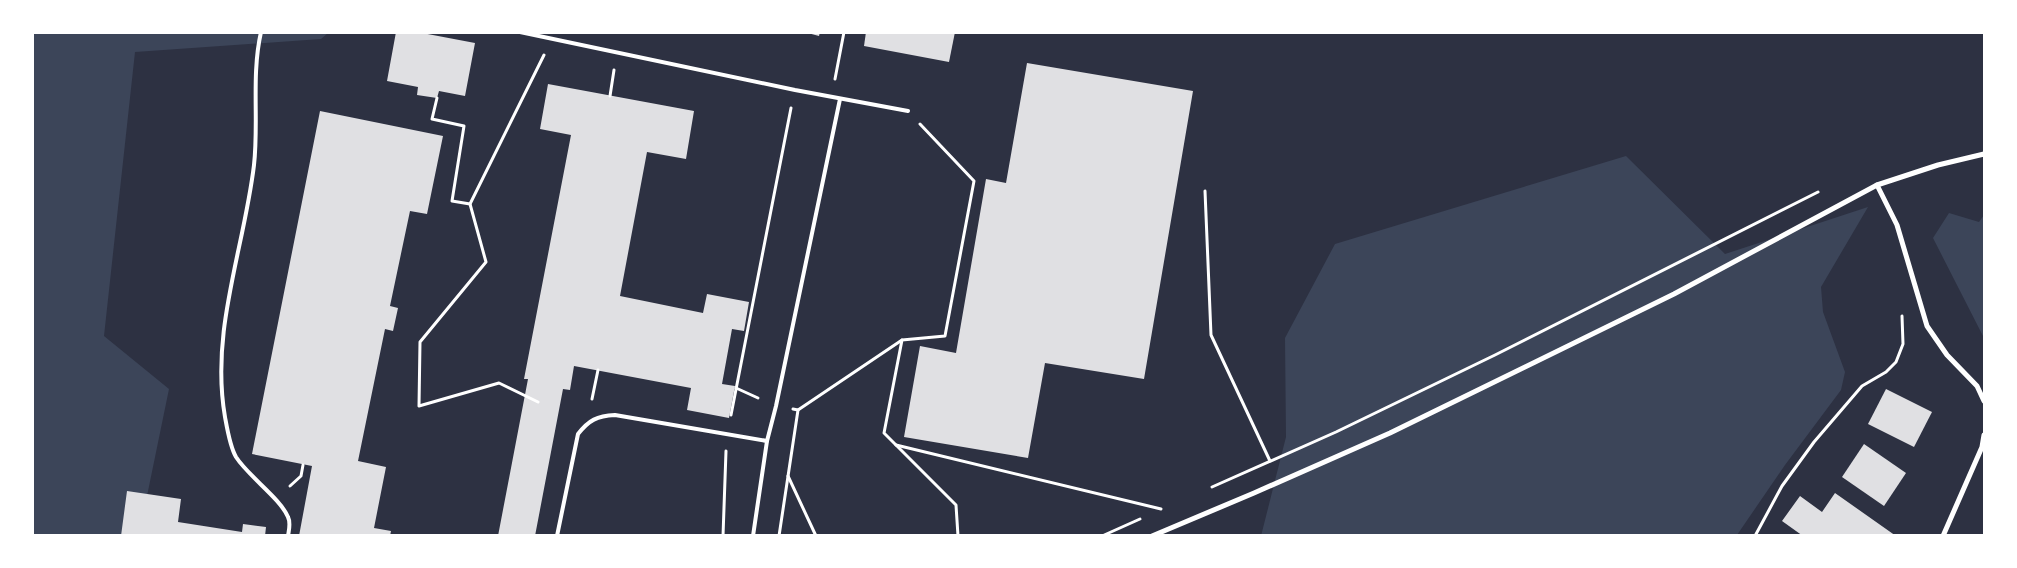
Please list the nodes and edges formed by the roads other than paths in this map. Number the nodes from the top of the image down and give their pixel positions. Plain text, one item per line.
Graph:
1 (261, 32) edge
2 (520, 32) edge
3 (840, 99) junction
4 (908, 111) road end
5 (1984, 154) edge
6 (1877, 185) junction
7 (1984, 401) edge
8 (1984, 435) edge
9 (767, 441) junction
10 (288, 536) edge
11 (557, 536) edge
12 (753, 536) edge
13 (1152, 536) edge
14 (1943, 536) edge

1 - 10 lane
2 - 3 lane
3 - 4 lane
3 - 9 lane
5 - 6 street
6 - 7 street
6 - 13 street
8 - 14 street
9 - 11 lane
9 - 12 lane

